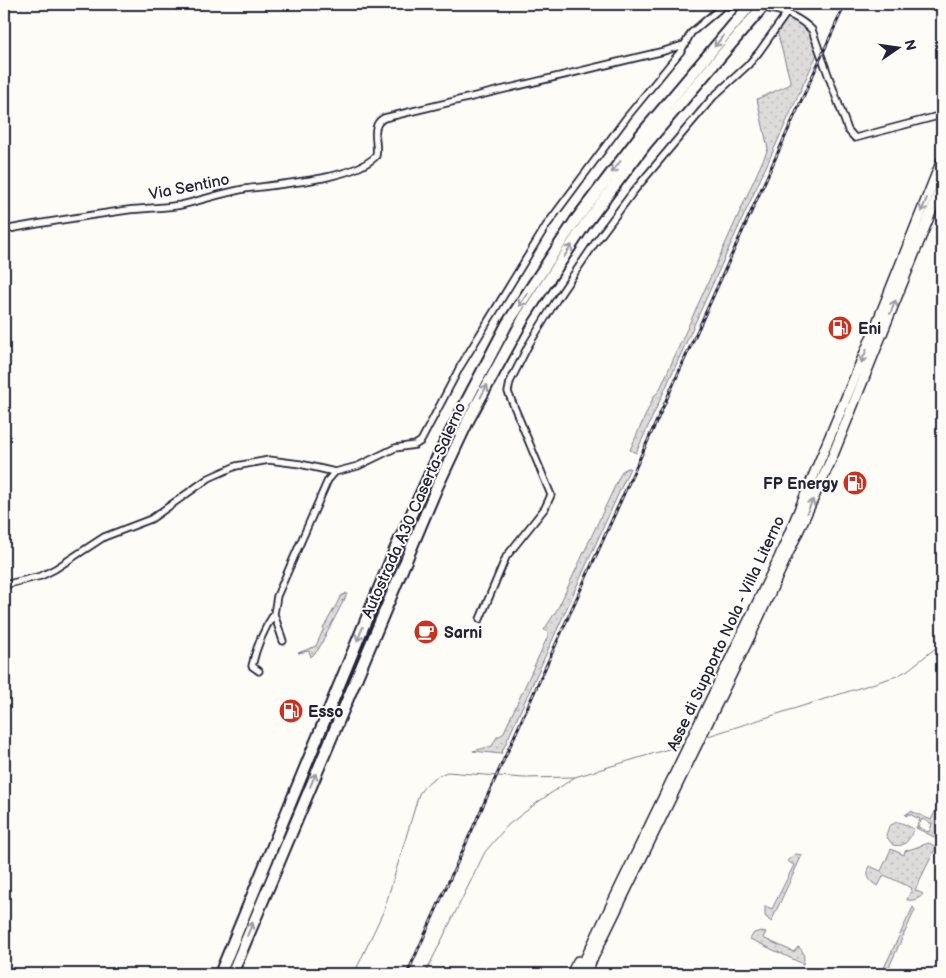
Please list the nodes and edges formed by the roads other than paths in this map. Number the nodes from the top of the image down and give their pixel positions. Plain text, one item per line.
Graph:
1 (724, 4) edge
2 (751, 4) edge
3 (738, 6) dead end
4 (767, 6) edge
5 (786, 14) junction
6 (686, 44) junction
7 (942, 114) edge
8 (942, 160) edge
9 (942, 184) edge
10 (4, 230) edge
11 (335, 472) junction
12 (4, 585) edge
13 (274, 614) junction
14 (480, 619) dead end
15 (283, 642) dead end
16 (259, 671) dead end
17 (711, 709) junction
18 (639, 848) junction
19 (220, 974) edge
20 (232, 974) edge
21 (571, 974) edge
22 (578, 974) edge
23 (585, 974) edge

1 - 3 street
1 - 6 street
2 -> 19 highway, Autostrada A30 Caserta-Salerno
4 - 5 street
20 -> 4 highway, Autostrada A30 Caserta-Salerno
5 - 7 street
5 - 14 street
6 - 10 street, Via Sentino
6 - 11 street
8 -> 17 highway, Asse di Supporto Nola - Villa Literno
17 -> 9 highway, Asse di Supporto Nola - Villa Literno
11 - 12 street
11 - 13 street
13 - 15 street
13 - 16 street
17 - 18 highway, Asse di Supporto Nola - Villa Literno
17 - 23 highway, Asse di Supporto Nola - Villa Literno
18 - 21 highway
18 - 22 highway, Asse di Supporto Nola - Villa Literno

